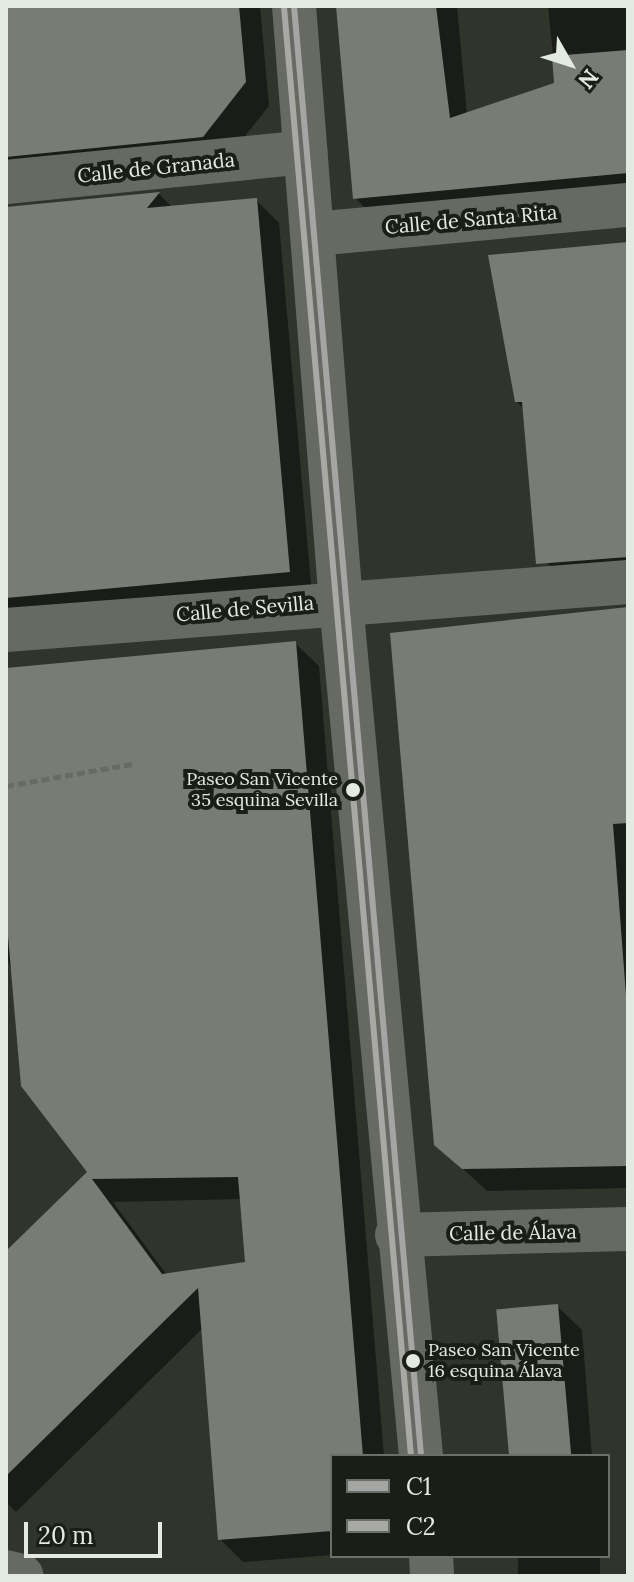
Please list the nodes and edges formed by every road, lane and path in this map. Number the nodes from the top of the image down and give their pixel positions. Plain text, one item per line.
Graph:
1 (294, 6) edge
2 (306, 152) junction
3 (6, 182) edge
4 (628, 205) edge
5 (314, 234) junction
6 (628, 582) edge
7 (341, 603) junction
8 (6, 630) edge
9 (132, 764) dead end
10 (6, 786) edge
11 (628, 1229) edge
12 (397, 1235) junction
13 (421, 1454) edge
14 (6, 1572) edge
15 (22, 1576) edge

1 - 2 street
2 - 3 street, Calle de Granada
2 - 5 street
4 - 5 street, Calle de Santa Rita
5 - 7 street
6 - 7 street, Calle de Sevilla
7 - 8 street, Calle de Sevilla
7 - 12 street
9 - 10 path
11 - 12 street, Calle de Álava
12 - 13 street
14 - 15 street

